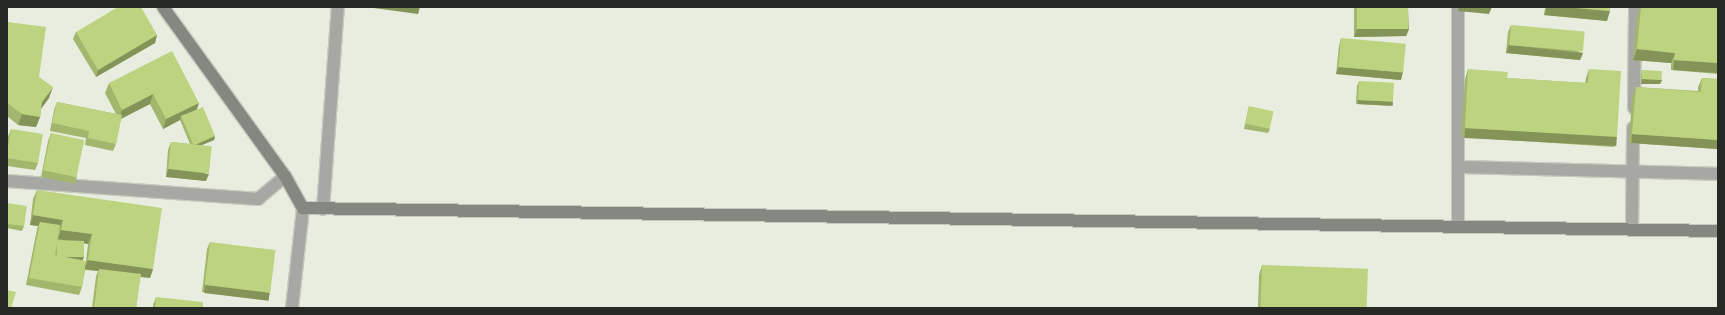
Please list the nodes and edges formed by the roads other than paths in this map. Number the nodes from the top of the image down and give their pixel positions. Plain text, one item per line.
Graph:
1 (163, 7) edge
2 (338, 7) edge
3 (1458, 7) edge
4 (1635, 7) edge
5 (1458, 167) junction
6 (1633, 174) junction
7 (1718, 174) edge
8 (286, 176) junction
9 (7, 181) edge
10 (303, 208) junction
11 (324, 208) junction
12 (1458, 227) junction
13 (1632, 230) junction
14 (1718, 231) edge
15 (292, 308) edge

1 - 8 main road
2 - 11 street
3 - 5 street
4 - 6 street
5 - 6 street
5 - 12 street
6 - 7 street
6 - 13 street
8 - 9 street
8 - 10 main road
10 - 11 main road
10 - 15 street
11 - 12 main road
12 - 13 main road
13 - 14 main road

